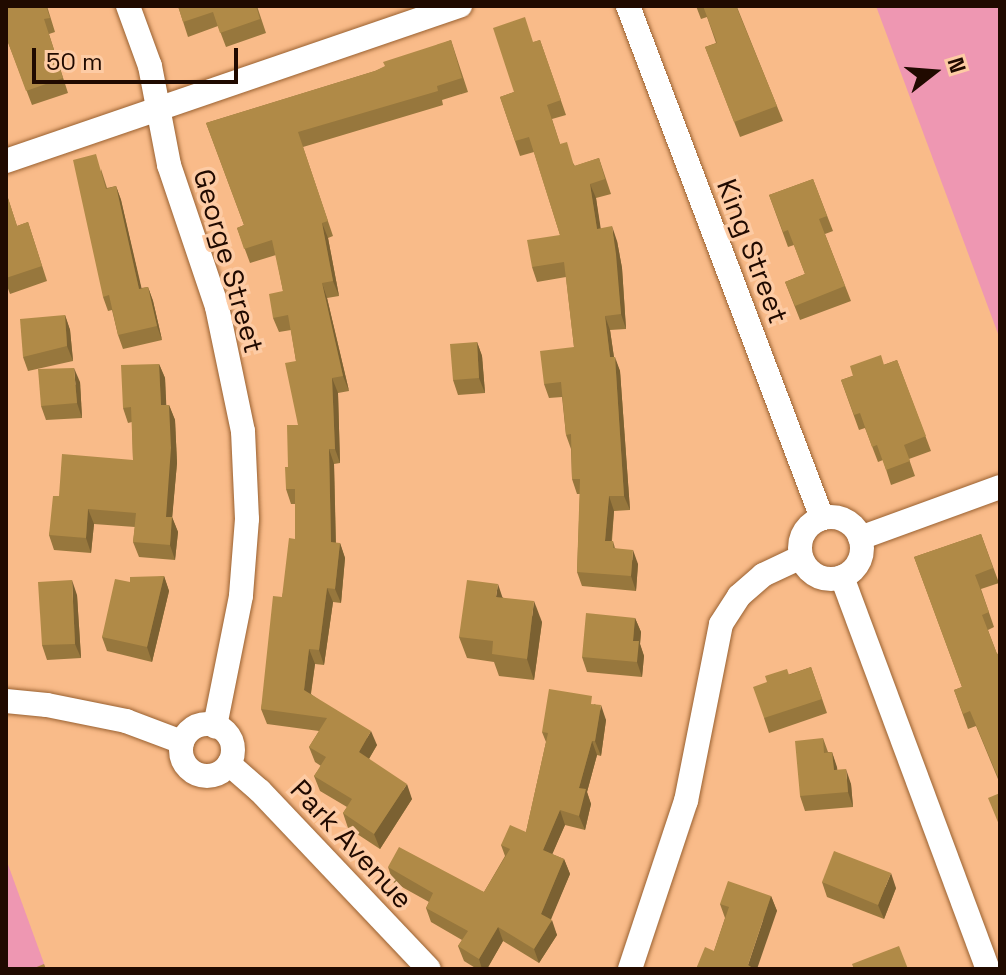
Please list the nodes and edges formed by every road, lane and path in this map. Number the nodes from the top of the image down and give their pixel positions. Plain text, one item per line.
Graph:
1 (128, 6) edge
2 (460, 6) edge
3 (628, 6) edge
4 (160, 108) junction
5 (6, 161) edge
6 (1000, 487) edge
7 (822, 518) junction
8 (860, 538) junction
9 (801, 557) junction
10 (842, 577) junction
11 (6, 701) edge
12 (215, 726) junction
13 (182, 742) junction
14 (229, 764) junction
15 (429, 969) edge
16 (630, 969) edge
17 (988, 969) edge

1 - 4 street, George Street
2 - 4 street
3 - 7 street, King Street
4 - 5 street
4 - 12 street, George Street
6 - 8 street
7 - 8 street
7 - 9 street
8 - 10 street
9 - 10 street
9 - 16 street
10 - 17 street
11 - 13 street
12 - 13 street
12 - 14 street
13 - 14 street
14 - 15 street, Park Avenue

